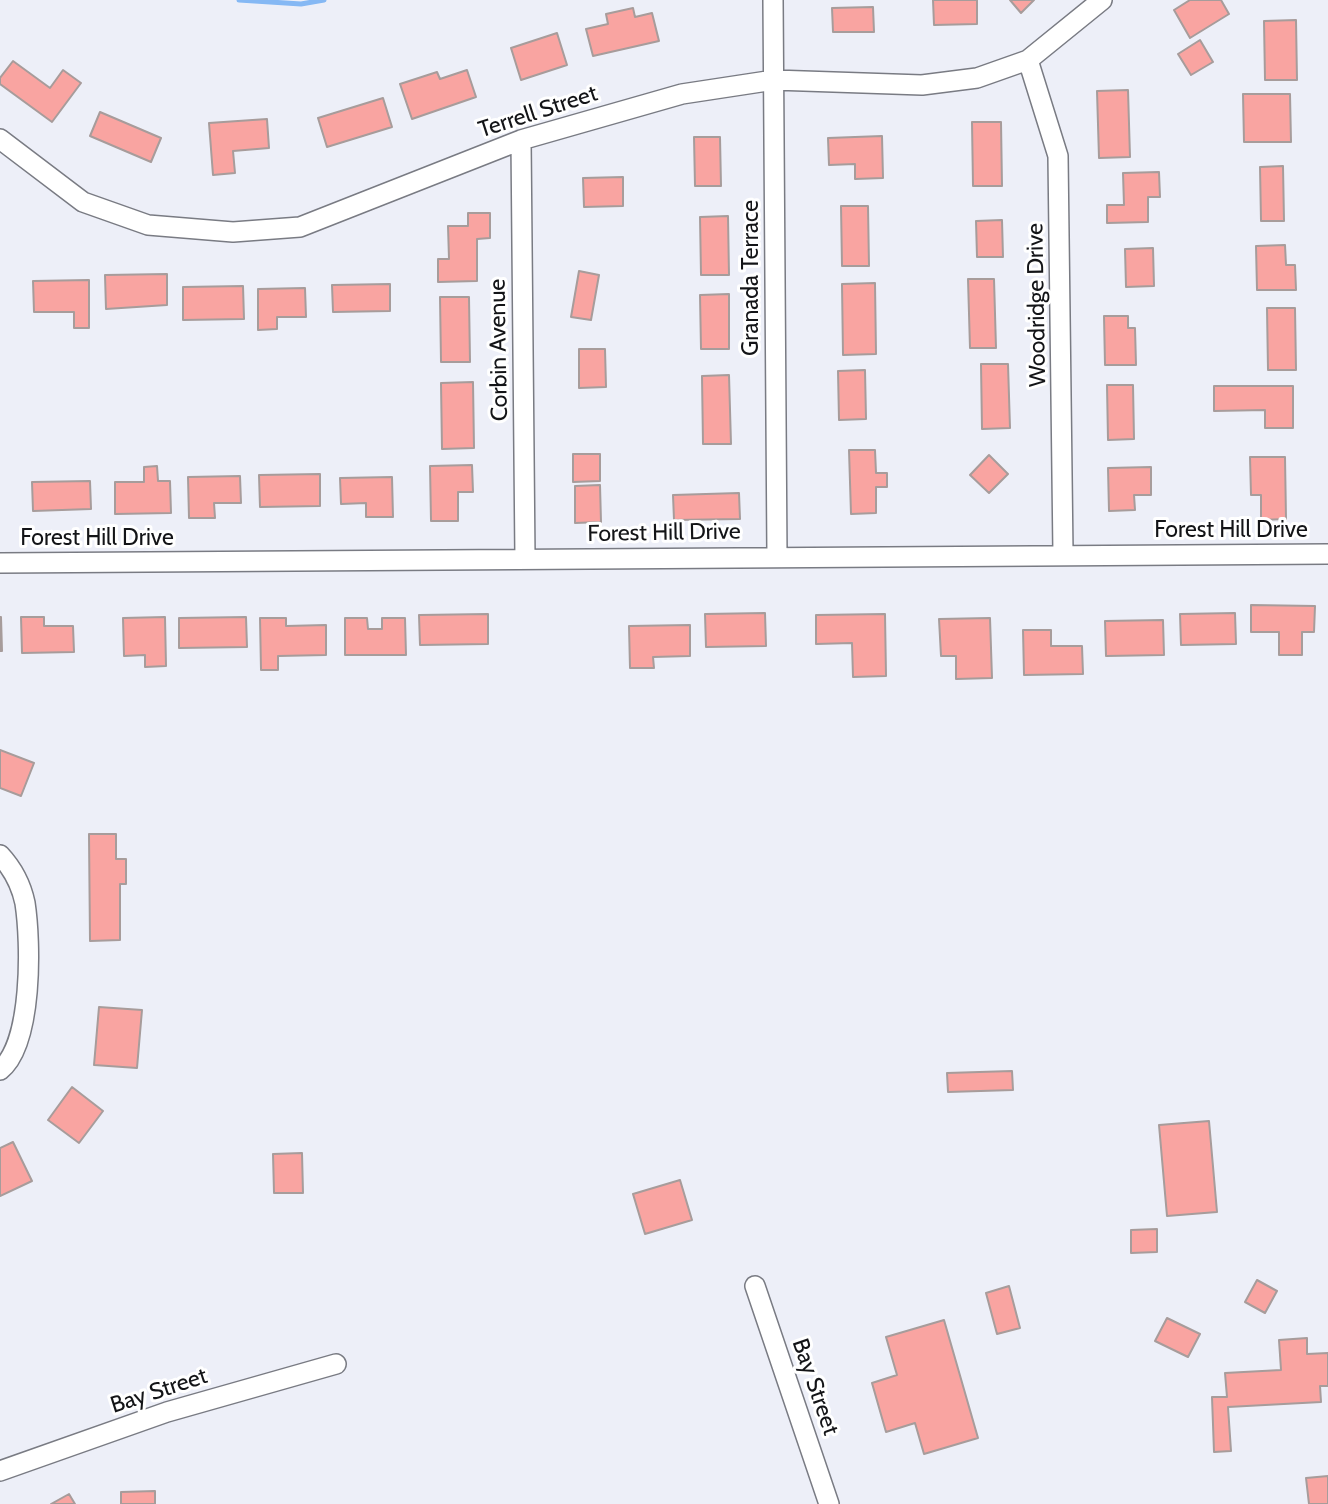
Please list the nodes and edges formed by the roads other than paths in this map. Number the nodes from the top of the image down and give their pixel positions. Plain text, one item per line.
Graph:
1 (773, 0) edge
2 (1102, 0) edge
3 (1028, 60) junction
4 (774, 80) junction
5 (0, 139) edge
6 (522, 140) junction
7 (1063, 554) junction
8 (1328, 554) edge
9 (777, 556) junction
10 (525, 559) junction
11 (0, 563) edge
12 (0, 855) edge
13 (0, 1070) edge
14 (755, 1286) dead end
15 (336, 1364) dead end
16 (0, 1472) edge
17 (829, 1504) edge

1 - 4 street, Granada Terrace
2 - 3 street, Terrell Street
3 - 4 street, Terrell Street
3 - 7 street, Woodridge Drive
4 - 6 street, Terrell Street
4 - 9 street, Granada Terrace
5 - 6 street, Terrell Street
6 - 10 street, Corbin Avenue
7 - 8 street, Forest Hill Drive
7 - 9 street, Forest Hill Drive
9 - 10 street, Forest Hill Drive
10 - 11 street, Forest Hill Drive
12 - 13 street
14 - 17 street, Bay Street
15 - 16 street, Bay Street

